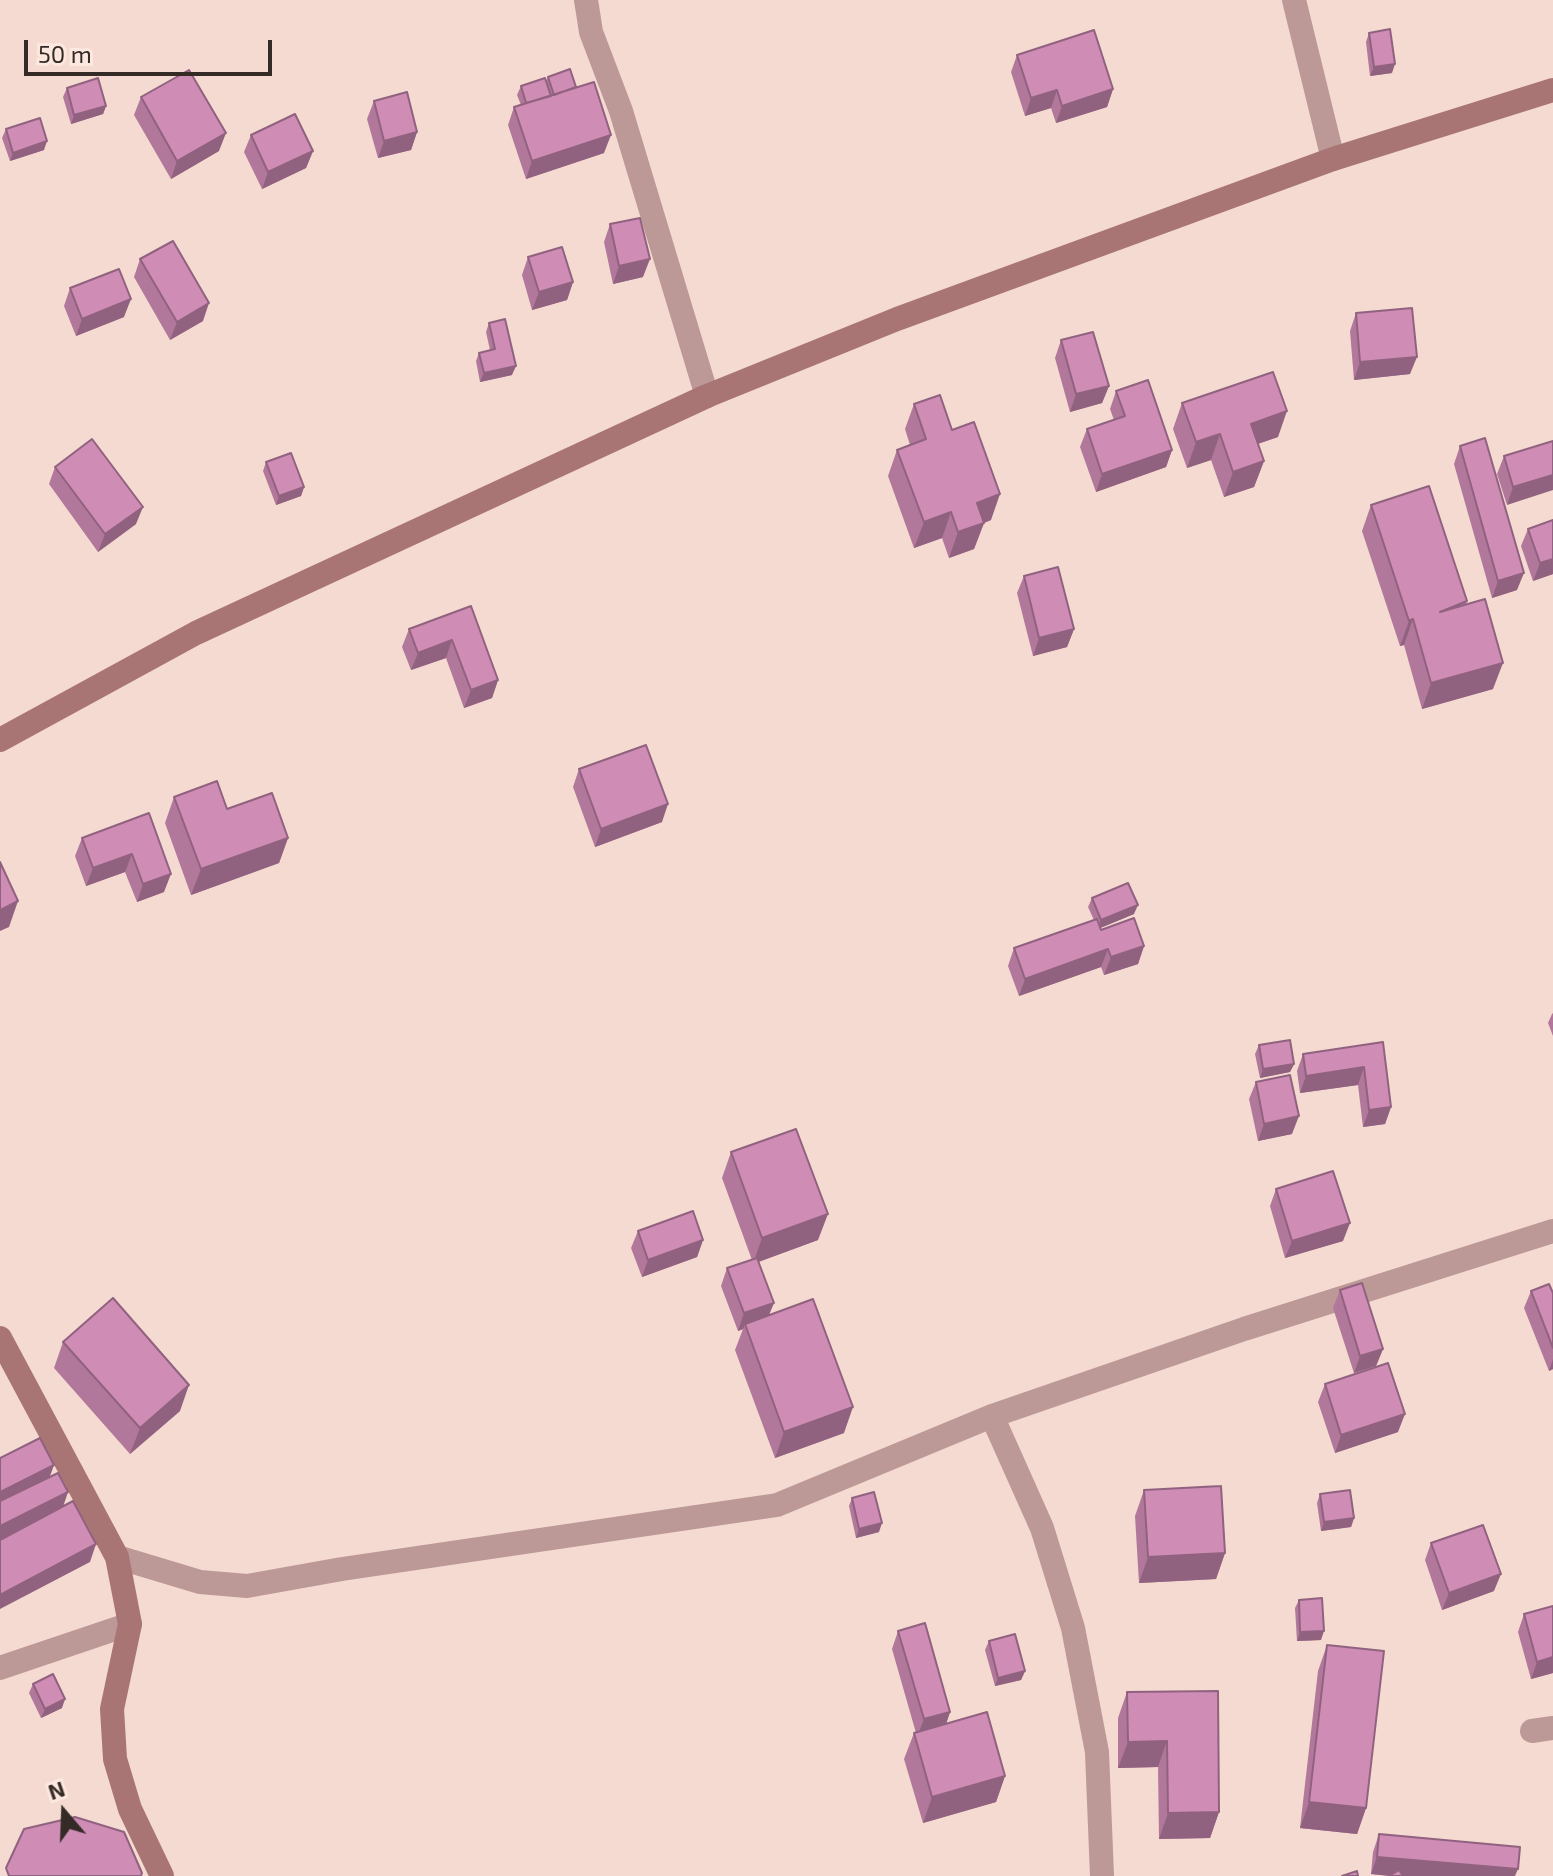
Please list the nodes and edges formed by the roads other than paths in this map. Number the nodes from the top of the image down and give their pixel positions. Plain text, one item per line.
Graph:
1 (586, 0) edge
2 (1294, 0) edge
3 (1553, 90) edge
4 (1333, 159) junction
5 (707, 396) junction
6 (0, 740) edge
7 (1553, 1231) edge
8 (0, 1338) edge
9 (992, 1416) junction
10 (117, 1557) junction
11 (130, 1624) junction
12 (0, 1668) edge
13 (162, 1876) edge
14 (1102, 1876) edge

1 - 5 street
2 - 4 street
3 - 4 main road
4 - 5 main road
5 - 6 main road
7 - 9 street
8 - 10 main road
9 - 10 street
9 - 14 street
10 - 11 main road
11 - 12 street
11 - 13 main road

